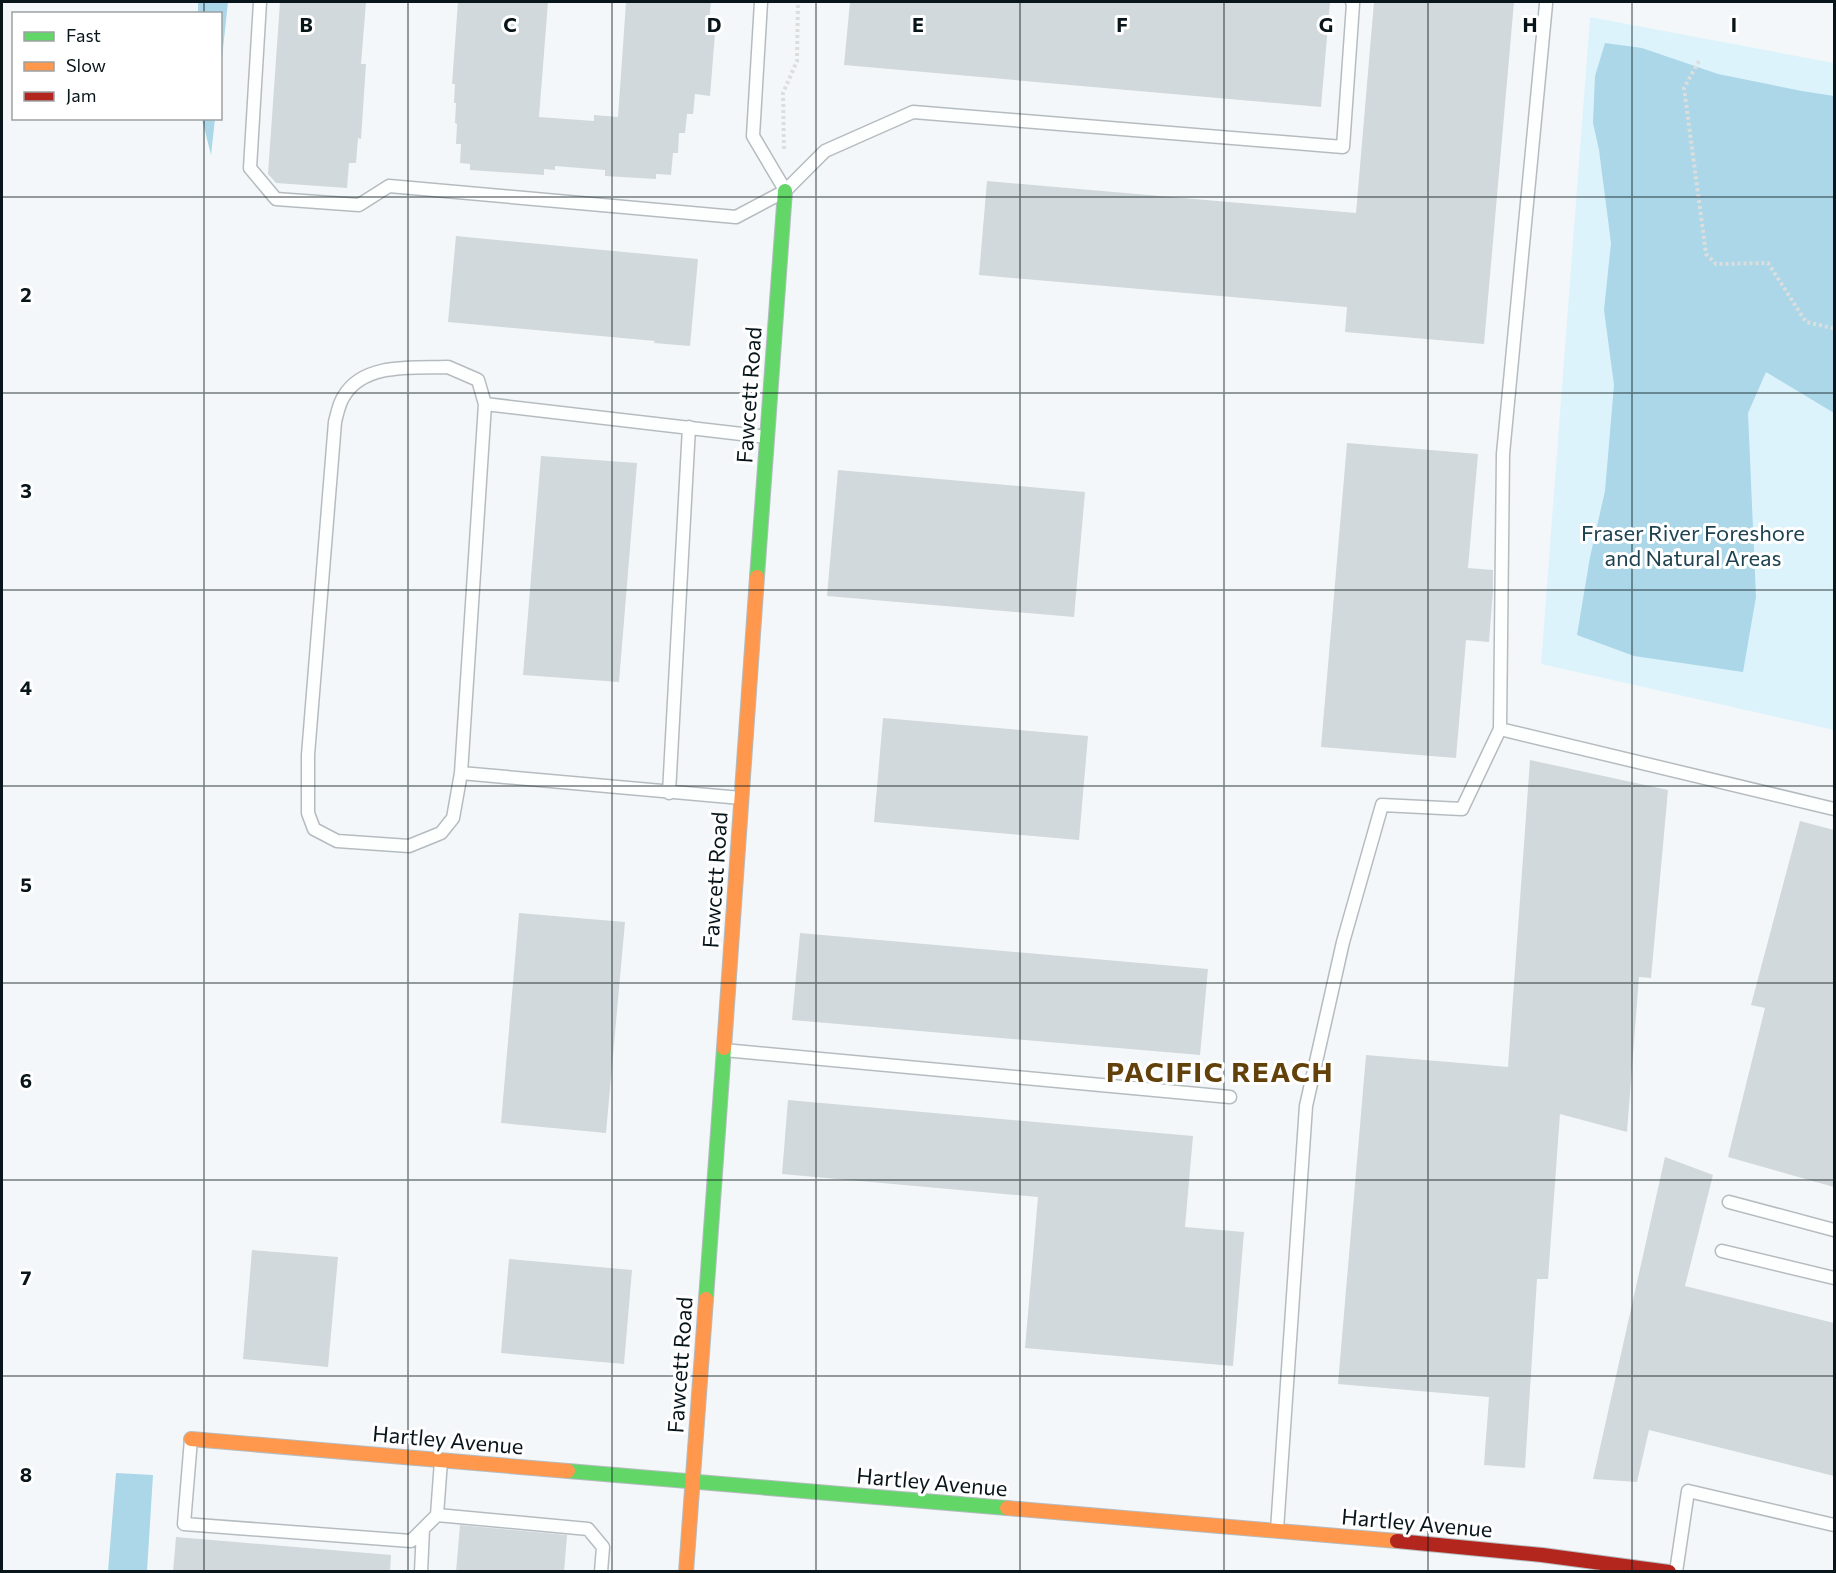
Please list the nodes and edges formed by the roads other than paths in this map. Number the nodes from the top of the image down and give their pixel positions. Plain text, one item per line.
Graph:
1 (260, 2) edge
2 (761, 2) edge
3 (1352, 2) edge
4 (1546, 4) dead end
5 (785, 191) junction
6 (485, 404) junction
7 (688, 428) junction
8 (767, 437) junction
9 (1500, 729) junction
10 (461, 772) junction
11 (669, 793) junction
12 (742, 798) junction
13 (1834, 808) edge
14 (723, 1050) junction
15 (1230, 1097) dead end
16 (1729, 1202) dead end
17 (1834, 1230) edge
18 (1722, 1251) dead end
19 (1834, 1278) edge
20 (191, 1439) joint
21 (441, 1461) junction
22 (693, 1482) junction
23 (437, 1515) junction
24 (1834, 1525) edge
25 (423, 1529) junction
26 (1277, 1532) junction
27 (421, 1572) edge
28 (602, 1572) edge
29 (686, 1572) edge
30 (1669, 1572) edge
31 (1676, 1572) edge

1 - 5 lane
2 - 5 lane
3 - 5 lane
4 - 9 lane
5 - 8 street, Fawcett Road
6 - 7 lane
6 - 10 lane
6 - 10 lane
7 - 8 lane
7 - 11 lane
8 - 12 street, Fawcett Road
9 - 13 lane
9 - 26 lane
10 - 11 lane
11 - 12 lane
12 - 14 street, Fawcett Road
14 - 15 lane
14 - 22 street, Fawcett Road
16 - 17 lane
18 - 19 lane
20 - 21 street, Hartley Avenue
20 - 25 lane
21 - 22 street, Hartley Avenue
21 - 23 lane
22 - 26 street, Hartley Avenue
22 - 29 street, Fawcett Road
23 - 25 lane
23 - 28 lane
24 - 31 lane
25 - 27 lane
26 - 30 street, Hartley Avenue

